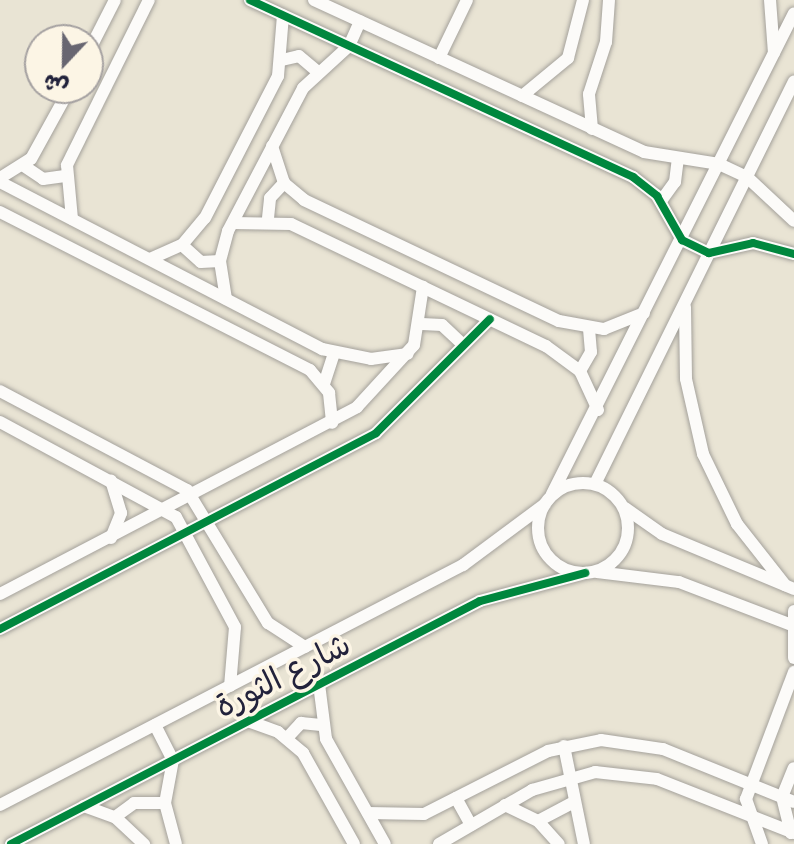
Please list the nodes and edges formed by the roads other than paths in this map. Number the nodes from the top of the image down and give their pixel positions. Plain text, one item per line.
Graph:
1 (115, 0) edge
2 (149, 0) edge
3 (250, 0) edge
4 (314, 0) edge
5 (467, 0) edge
6 (583, 0) edge
7 (609, 0) edge
8 (770, 0) edge
9 (794, 13) edge
10 (283, 15) junction
11 (360, 21) junction
12 (103, 24) edge
13 (349, 46) junction
14 (774, 54) junction
15 (439, 58) junction
16 (282, 60) junction
17 (317, 71) junction
18 (794, 82) edge
19 (522, 96) junction
20 (61, 104) edge
21 (592, 129) junction
22 (272, 146) junction
23 (678, 158) junction
24 (719, 164) junction
25 (24, 166) junction
26 (65, 176) junction
27 (747, 177) junction
28 (0, 180) edge
29 (284, 183) junction
30 (661, 201) junction
31 (0, 212) edge
32 (268, 218) junction
33 (72, 219) junction
34 (794, 221) edge
35 (233, 223) junction
36 (682, 240) junction
37 (182, 245) junction
38 (709, 253) junction
39 (794, 254) edge
40 (150, 259) junction
41 (220, 261) junction
42 (423, 287) junction
43 (226, 299) junction
44 (686, 301) junction
45 (647, 311) junction
46 (490, 319) junction
47 (422, 324) junction
48 (589, 329) junction
49 (460, 342) junction
50 (334, 353) junction
51 (408, 354) junction
52 (580, 371) junction
53 (324, 384) junction
54 (0, 391) edge
55 (598, 410) junction
56 (0, 422) edge
57 (332, 423) junction
58 (109, 478) junction
59 (595, 484) junction
60 (194, 496) junction
61 (548, 499) junction
62 (622, 505) junction
63 (170, 510) junction
64 (210, 520) junction
65 (186, 532) junction
66 (110, 539) junction
67 (589, 572) junction
68 (790, 587) edge
69 (0, 594) edge
70 (794, 611) edge
71 (793, 625) edge
72 (0, 629) edge
73 (305, 647) junction
74 (794, 658) edge
75 (794, 672) edge
76 (319, 684) junction
77 (230, 686) junction
78 (248, 721) junction
79 (155, 725) junction
80 (321, 725) junction
81 (287, 738) junction
82 (564, 746) junction
83 (173, 760) junction
84 (794, 768) edge
85 (572, 776) junction
86 (751, 784) junction
87 (456, 798) junction
88 (788, 799) edge
89 (574, 802) junction
90 (165, 803) junction
91 (0, 805) edge
92 (505, 805) junction
93 (84, 806) junction
94 (368, 813) junction
95 (748, 815) junction
96 (115, 817) junction
97 (538, 821) junction
98 (471, 825) junction
99 (793, 834) edge
100 (11, 844) edge
101 (144, 844) edge
102 (176, 844) edge
103 (354, 844) edge
104 (385, 844) edge
105 (439, 844) edge
106 (559, 844) edge
107 (584, 844) edge
108 (762, 844) edge

1 - 12 street
2 - 26 street
3 - 10 street
4 - 11 street
5 - 15 street
6 - 19 street
7 - 21 street
8 - 14 street
9 - 14 street, شارع الثورة
10 - 13 street
10 - 16 street
11 - 13 street
11 - 15 street
13 - 17 street
13 - 30 street
14 - 24 street, شارع الثورة
15 - 19 street
16 - 17 street
16 - 37 street
17 - 22 street
18 - 27 street
19 - 21 street
20 - 25 street
21 - 23 street
22 - 29 street
22 - 35 street
23 - 24 street
23 - 30 street
24 - 27 street
24 - 36 street, شارع الثورة
25 - 26 street
25 - 28 street
26 - 33 street
27 - 34 street
27 - 38 street
28 - 33 street
29 - 32 street
29 - 48 street
30 - 36 street
31 - 53 street
32 - 35 street
32 - 42 street
33 - 40 street
35 - 41 street
36 - 38 street
36 - 45 street, شارع الثورة
37 - 40 street
37 - 41 street
38 - 39 street
38 - 44 street
40 - 43 street
41 - 43 street
42 - 46 street
42 - 47 street
43 - 50 street
44 - 59 street
44 - 68 street
45 - 48 street
45 - 55 street, شارع الثورة
46 - 49 street
46 - 52 street
47 - 49 street
47 - 51 street
48 - 52 street
49 - 64 street
50 - 51 street
50 - 53 street
51 - 57 street
52 - 55 street
53 - 57 street
54 - 60 street
55 - 61 street, شارع الثورة
56 - 58 street
57 - 60 street
58 - 63 street
58 - 66 street
59 - 61 street
59 - 62 street
60 - 63 street
60 - 64 street
61 - 67 street
61 - 73 street, شارع الثورة
62 - 67 street
62 - 68 street
63 - 65 street
63 - 66 street
64 - 65 street
64 - 73 street
65 - 72 street
65 - 77 street
66 - 69 street
67 - 71 street
67 - 76 street, شارع الثورة
70 - 71 street
71 - 74 street
73 - 77 street, شارع الثورة
75 - 86 street
76 - 78 street, شارع الثورة
76 - 80 street
77 - 79 street, شارع الثورة
78 - 81 street
78 - 83 street, شارع الثورة
79 - 83 street
79 - 91 street, شارع الثورة
80 - 81 street
80 - 94 street
81 - 103 street
82 - 85 street
82 - 86 street
82 - 87 street
83 - 90 street
83 - 93 street, شارع الثورة
84 - 88 street
85 - 89 street
85 - 92 street
85 - 95 street
86 - 88 street
86 - 95 street
87 - 94 street
87 - 98 street
88 - 99 street
89 - 97 street
89 - 107 street
90 - 96 street
90 - 102 street
92 - 97 street
92 - 98 street
93 - 96 street
93 - 100 street, شارع الثورة
94 - 104 street
95 - 99 street
95 - 108 street
96 - 101 street
97 - 106 street
98 - 105 street

